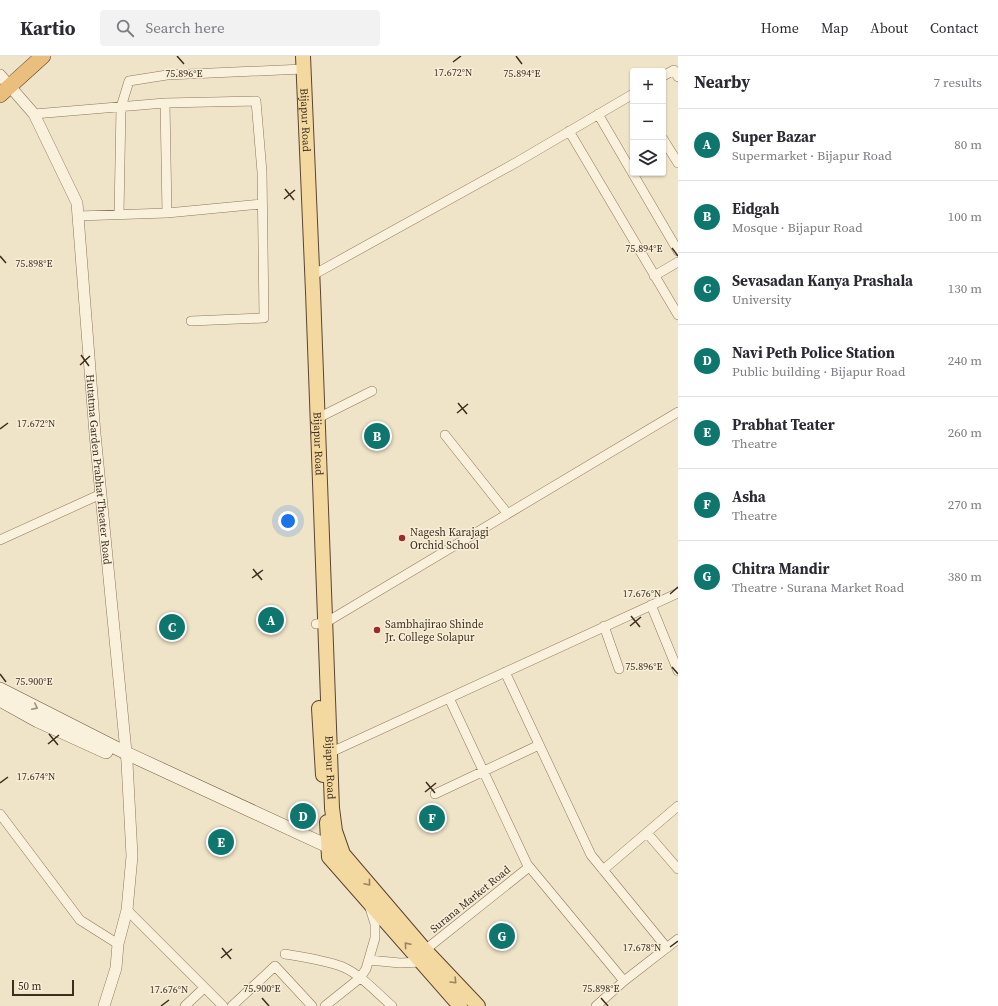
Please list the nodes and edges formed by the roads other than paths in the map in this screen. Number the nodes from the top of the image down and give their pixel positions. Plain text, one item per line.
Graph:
1 (43, 56) edge
2 (299, 63) edge
3 (666, 74) edge
4 (0, 75) edge
5 (678, 77) edge
6 (5, 91) edge
7 (630, 96) edge
8 (166, 103) junction
9 (121, 107) junction
10 (34, 114) junction
11 (598, 114) junction
12 (569, 131) junction
13 (664, 140) edge
14 (678, 163) edge
15 (262, 204) junction
16 (167, 213) junction
17 (119, 214) junction
18 (78, 216) junction
19 (678, 251) edge
20 (678, 262) edge
21 (313, 276) junction
22 (654, 276) junction
23 (678, 315) edge
24 (191, 321) dead end
25 (372, 391) dead end
26 (678, 412) edge
27 (318, 418) junction
28 (445, 435) dead end
29 (101, 494) junction
30 (507, 513) junction
31 (0, 540) edge
32 (678, 593) edge
33 (651, 605) junction
34 (320, 624) junction
35 (604, 626) junction
36 (619, 669) dead end
37 (678, 671) edge
38 (505, 672) junction
39 (0, 689) edge
40 (449, 698) junction
41 (0, 700) edge
42 (539, 745) junction
43 (327, 754) junction
44 (126, 757) junction
45 (483, 771) junction
46 (435, 794) dead end
47 (678, 806) edge
48 (0, 814) edge
49 (647, 832) junction
50 (329, 852) junction
51 (343, 854) junction
52 (529, 867) junction
53 (678, 869) edge
54 (603, 870) junction
55 (368, 900) junction
56 (127, 910) junction
57 (678, 939) edge
58 (118, 944) junction
59 (667, 948) junction
60 (285, 954) dead end
61 (424, 956) junction
62 (369, 960) junction
63 (360, 978) junction
64 (624, 981) junction
65 (204, 988) junction
66 (104, 1006) edge
67 (185, 1006) edge
68 (223, 1006) edge
69 (232, 1006) edge
70 (312, 1006) edge
71 (325, 1006) edge
72 (392, 1006) edge
73 (460, 1006) edge
74 (478, 1006) edge
75 (596, 1006) edge

1 - 6 highway
2 - 9 street
2 - 21 main road, Bijapur Road
2 - 34 main road
3 - 5 street
4 - 6 street, Hutatma Garden Prabhat Theater Road
6 - 10 street, Hutatma Garden Prabhat Theater Road
7 - 11 street
8 - 9 street
8 - 15 street
8 - 16 street
9 - 10 street
9 - 17 street
10 - 18 street, Hutatma Garden Prabhat Theater Road
11 - 12 street
11 - 19 street
12 - 21 street
12 - 22 street
13 - 14 street
15 - 16 street
15 - 24 street
16 - 17 street
17 - 18 street
18 - 29 street, Hutatma Garden Prabhat Theater Road
20 - 22 street
21 - 27 main road, Bijapur Road
22 - 23 street
25 - 27 street
26 - 30 street
27 - 34 main road, Bijapur Road
28 - 30 street
29 - 31 street
29 - 44 street, Hutatma Garden Prabhat Theater Road
30 - 34 street
32 - 33 street
33 - 35 street
33 - 37 street
34 - 43 main road, Bijapur Road
35 - 36 street
35 - 38 street
38 - 40 street
38 - 42 street
39 -> 44 main road
40 - 43 street
40 - 45 street
41 - 44 main road
42 - 45 street
42 - 54 street
43 - 50 main road
43 - 51 main road, Bijapur Road
44 - 50 main road
44 - 56 street, Hutatma Garden Prabhat Theater Road
45 - 46 street
45 - 52 street
47 - 49 street
48 - 58 street
49 - 53 street
49 - 54 street
50 - 51 main road
50 - 55 main road
51 -> 61 main road
52 - 61 street, Surana Market Road
52 - 64 street
54 - 59 street
61 -> 55 main road
55 - 62 street
56 - 58 street, Hutatma Garden Prabhat Theater Road
56 - 65 street
57 - 59 street
58 - 66 street, Hutatma Garden Prabhat Theater Road
59 - 64 street
60 - 63 street
61 - 62 street
61 - 73 main road
61 -> 74 main road
62 - 63 street
63 - 71 street
63 - 72 street
64 - 75 street
65 - 67 street
65 - 68 street
69 - 70 street

